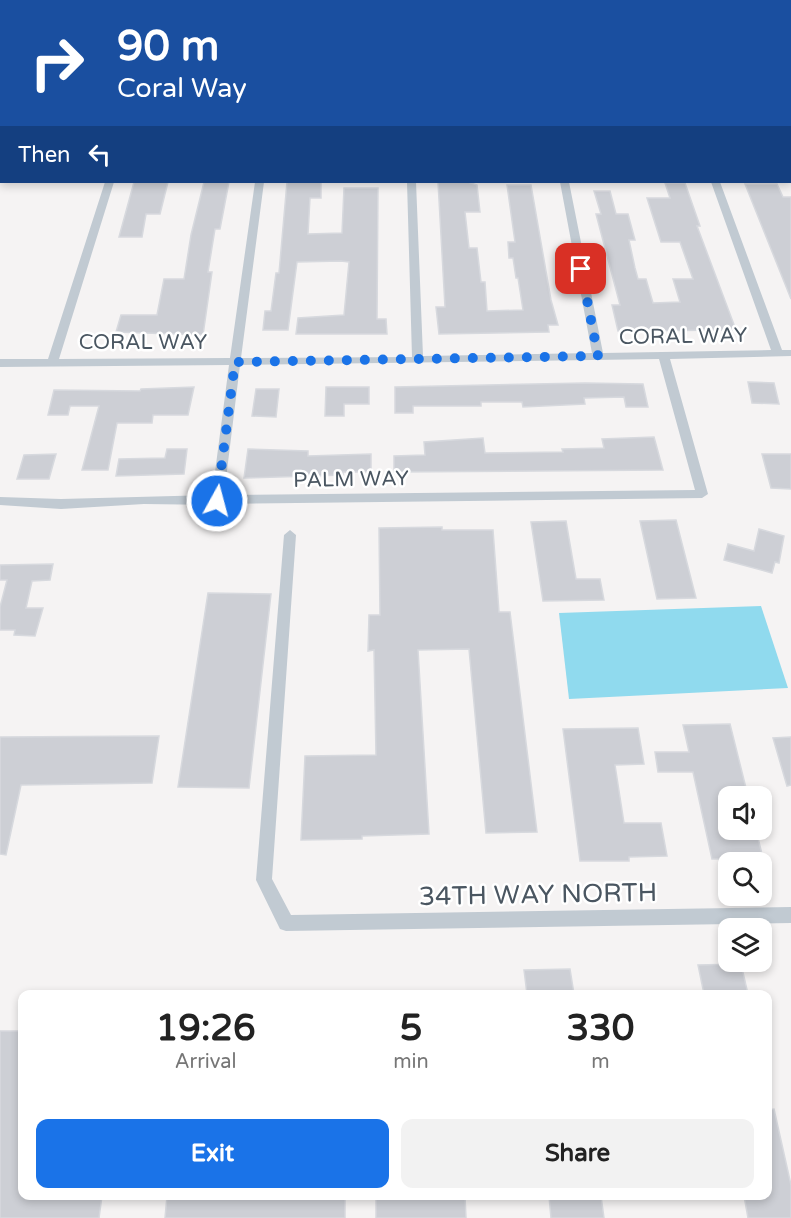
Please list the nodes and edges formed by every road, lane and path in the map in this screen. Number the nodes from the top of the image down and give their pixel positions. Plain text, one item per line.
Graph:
1 (109, 183) edge
2 (259, 183) edge
3 (411, 183) edge
4 (564, 183) edge
5 (716, 183) edge
6 (791, 353) edge
7 (778, 354) junction
8 (598, 356) junction
9 (664, 356) junction
10 (418, 359) junction
11 (235, 362) junction
12 (0, 363) edge
13 (52, 363) junction
14 (0, 501) edge
15 (217, 501) junction
16 (290, 535) dead end
17 (791, 915) edge

1 - 13 street
2 - 11 street
3 - 10 street
4 - 8 street
5 - 7 street
6 - 7 street, CORAL WAY
7 - 9 street, CORAL WAY
8 - 9 street, CORAL WAY
8 - 10 street, CORAL WAY
9 - 15 street, PALM WAY
10 - 11 street, CORAL WAY
11 - 13 street, CORAL WAY
11 - 15 street
12 - 13 street, CORAL WAY
14 - 15 street, PALM WAY
16 - 17 street, 34TH WAY NORTH

